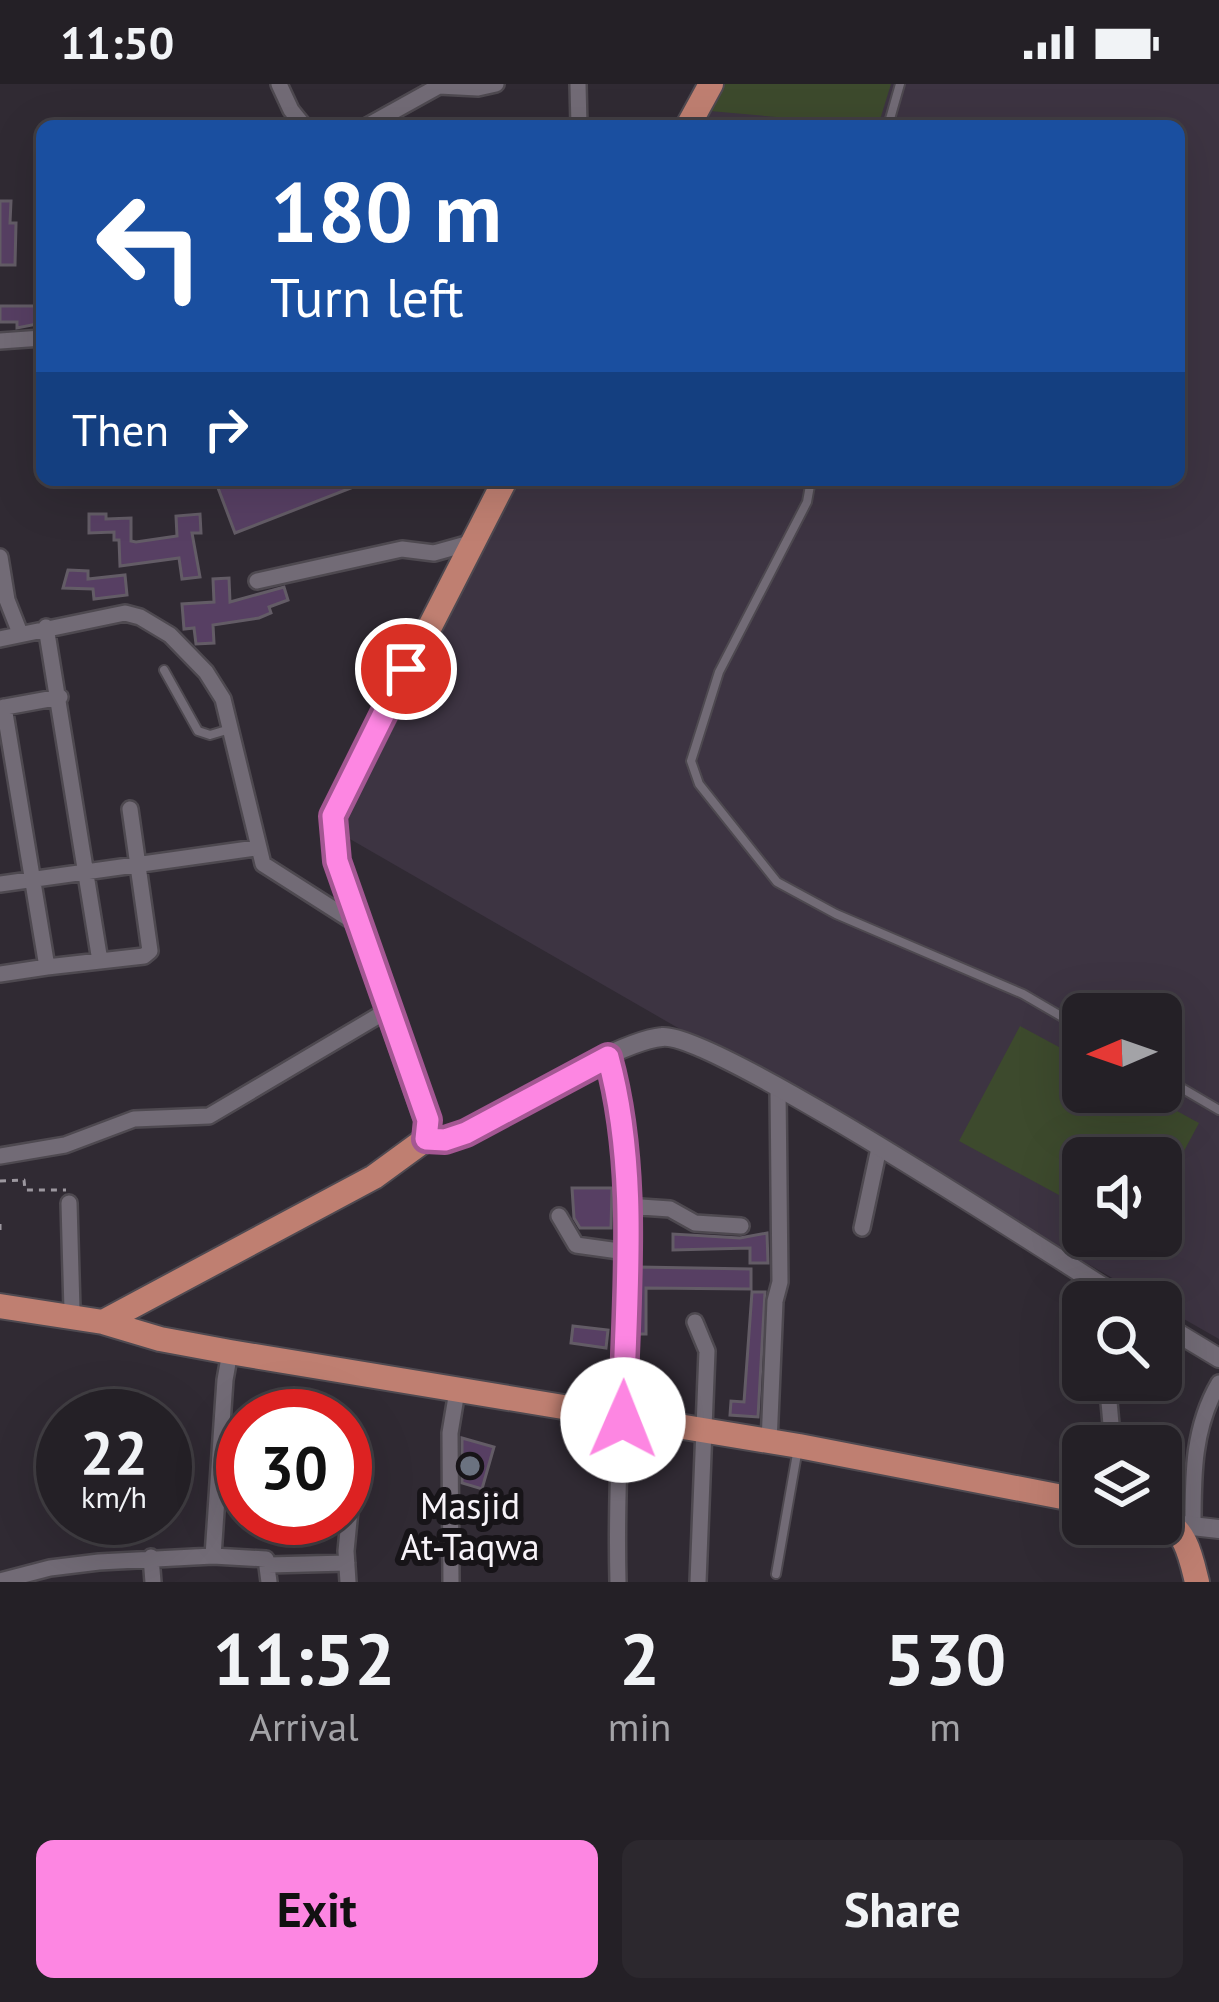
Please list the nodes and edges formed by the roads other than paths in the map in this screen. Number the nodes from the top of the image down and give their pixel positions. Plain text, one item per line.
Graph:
1 (279, 84) edge
2 (496, 84) edge
3 (578, 84) edge
4 (711, 84) edge
5 (900, 84) edge
6 (299, 120) edge
7 (378, 120) edge
8 (579, 120) edge
9 (691, 120) edge
10 (890, 120) edge
11 (36, 338) edge
12 (0, 341) edge
13 (502, 486) edge
14 (810, 486) edge
15 (470, 543) junction
16 (0, 557) edge
17 (257, 580) dead end
18 (46, 627) junction
19 (20, 633) junction
20 (0, 639) edge
21 (164, 670) dead end
22 (60, 697) junction
23 (2, 707) edge
24 (232, 728) junction
25 (130, 809) dead end
26 (256, 848) junction
27 (140, 864) junction
28 (86, 873) junction
29 (34, 878) junction
30 (0, 884) edge
31 (357, 924) junction
32 (100, 961) junction
33 (46, 967) junction
34 (0, 974) edge
35 (388, 1010) junction
36 (1062, 1017) edge
37 (608, 1057) junction
38 (1182, 1088) edge
39 (778, 1089) junction
40 (1219, 1110) edge
41 (426, 1139) junction
42 (880, 1148) junction
43 (0, 1156) edge
44 (69, 1202) road end
45 (626, 1205) junction
46 (559, 1216) dead end
47 (741, 1226) dead end
48 (862, 1228) dead end
49 (626, 1252) junction
50 (1093, 1281) edge
51 (0, 1306) edge
52 (65, 1316) junction
53 (103, 1322) junction
54 (695, 1322) dead end
55 (1182, 1336) edge
56 (230, 1352) junction
57 (1219, 1358) edge
58 (1219, 1383) edge
59 (457, 1390) junction
60 (623, 1420) junction
61 (705, 1433) junction
62 (769, 1443) junction
63 (799, 1446) junction
64 (1062, 1498) edge
65 (1182, 1499) edge
66 (1182, 1523) edge
67 (1219, 1529) edge
68 (1182, 1534) edge
69 (348, 1545) edge
70 (151, 1556) junction
71 (213, 1556) junction
72 (347, 1563) junction
73 (268, 1573) edge
74 (776, 1574) dead end
75 (0, 1581) edge
76 (153, 1582) edge
77 (348, 1582) edge
78 (451, 1582) edge
79 (618, 1582) edge
80 (698, 1582) edge
81 (1197, 1582) edge

1 - 6 street
2 - 7 street
3 - 8 street
4 - 9 main road
5 - 10 lane
11 - 12 street
13 - 15 main road
14 - 36 lane
15 - 17 street
15 - 31 main road
16 - 19 street
18 - 19 street
18 - 22 street
18 - 24 street
19 - 20 street
21 - 24 lane
22 - 23 street
22 - 28 street
23 - 29 street
24 - 26 street
25 - 27 street
26 - 27 street
26 - 31 street
27 - 28 street
27 - 32 street
28 - 29 street
28 - 32 street
29 - 30 street
29 - 33 street
31 - 35 main road
32 - 33 street
33 - 34 street
35 - 41 main road
35 - 43 street
37 - 39 street
37 - 41 street
37 - 45 street
38 - 40 lane
39 - 42 street
39 - 62 street
41 - 53 main road
42 - 48 street
42 - 50 street
44 - 52 street
45 - 47 street
45 - 49 street
46 - 49 street
49 - 60 street
51 - 52 main road
52 - 53 main road
53 - 56 main road
54 - 61 street
55 - 57 street
56 - 59 main road
56 - 71 street
58 - 65 street
59 - 60 main road
59 - 78 street
60 - 61 main road
60 - 79 street
61 - 62 main road
61 - 80 street
62 - 63 main road
63 - 64 main road
63 - 74 lane
66 - 67 street
68 - 81 main road
69 - 72 street
70 - 71 street
70 - 75 street
70 - 76 street
71 - 73 street
72 - 73 street
72 - 77 street

